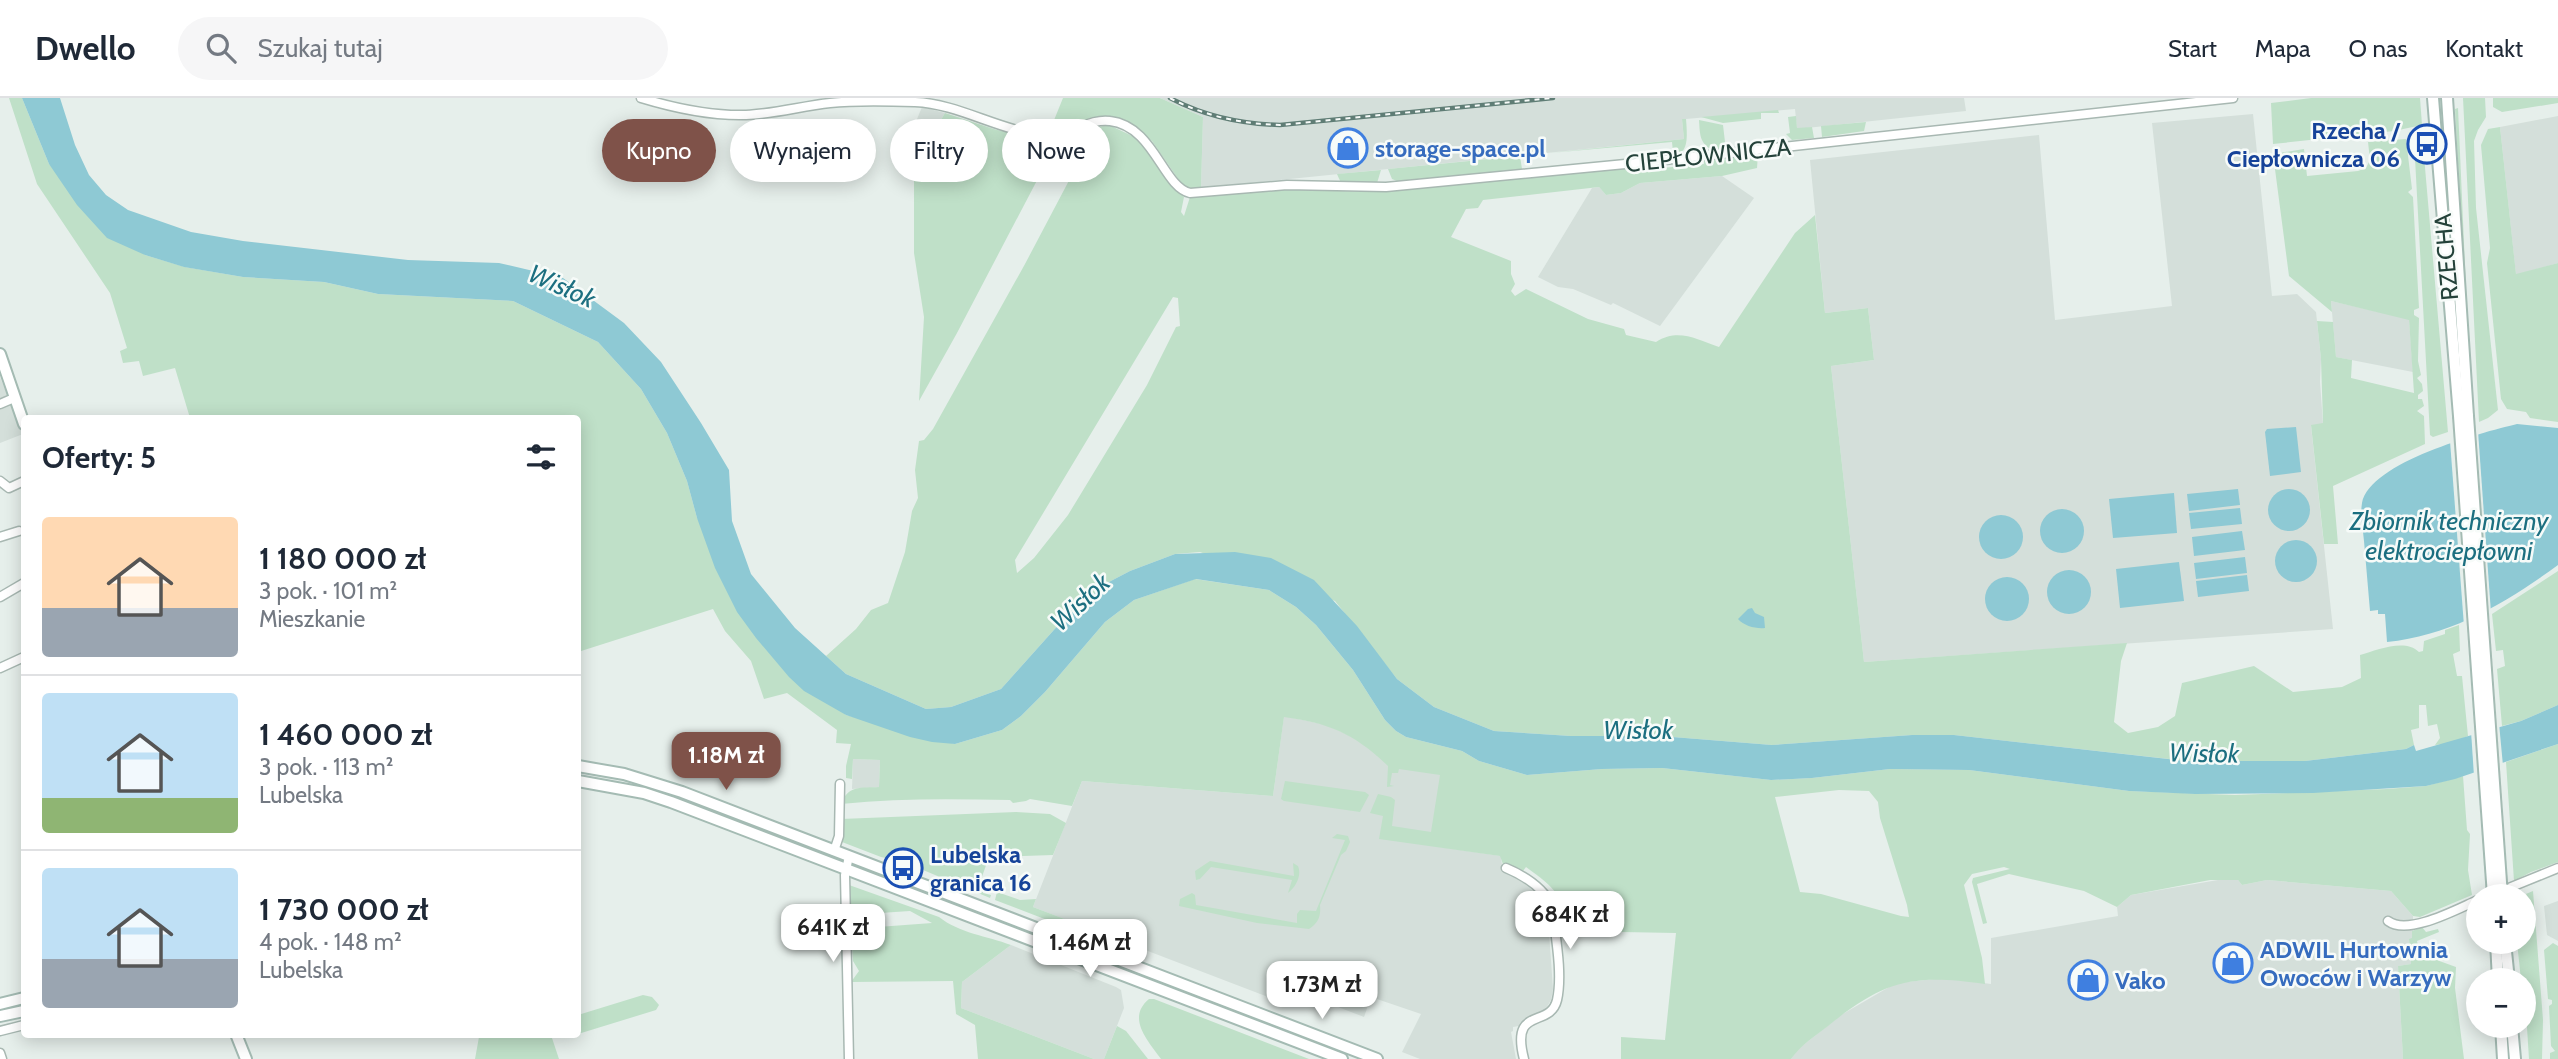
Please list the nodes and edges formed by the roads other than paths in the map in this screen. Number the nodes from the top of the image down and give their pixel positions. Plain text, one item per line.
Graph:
1 (641, 98) edge
2 (2233, 98) edge
3 (2433, 98) edge
4 (2446, 98) edge
5 (0, 354) edge
6 (14, 398) junction
7 (0, 404) edge
8 (21, 416) edge
9 (2463, 416) junction
10 (0, 481) edge
11 (21, 482) edge
12 (19, 531) dead end
13 (0, 537) edge
14 (21, 585) edge
15 (0, 597) edge
16 (21, 658) edge
17 (0, 668) edge
18 (581, 766) edge
19 (581, 782) edge
20 (840, 783) dead end
21 (841, 853) junction
22 (1506, 868) dead end
23 (2558, 868) edge
24 (845, 869) junction
25 (2490, 884) edge
26 (2501, 884) edge
27 (2520, 884) edge
28 (2466, 905) edge
29 (2388, 921) dead end
30 (21, 999) edge
31 (0, 1004) edge
32 (21, 1012) edge
33 (0, 1016) edge
34 (21, 1026) edge
35 (0, 1031) edge
36 (238, 1038) edge
37 (2502, 1038) edge
38 (2513, 1038) edge
39 (0, 1053) edge
40 (2, 1059) edge
41 (246, 1059) edge
42 (849, 1059) edge
43 (1342, 1059) edge
44 (1377, 1059) edge
45 (1524, 1059) edge
46 (2503, 1059) edge
47 (2515, 1059) edge

1 - 2 street, CIEPŁOWNICZA
3 - 9 main road, RZECHA
4 - 9 main road, RZECHA
5 - 6 main road
6 - 7 street
6 - 8 main road
9 - 25 main road, bridge
9 - 26 main road, bridge
10 - 11 street
12 - 13 street
14 - 15 street
16 - 17 street
18 - 21 main road
19 - 24 main road
20 - 21 street
21 - 24 street
21 - 44 main road
22 - 45 street
23 - 27 street
24 - 42 street
24 - 43 main road
28 - 29 street
30 - 31 main road
32 - 33 main road
34 - 35 street
36 - 41 main road
37 - 46 main road
38 - 47 main road
39 - 40 street

